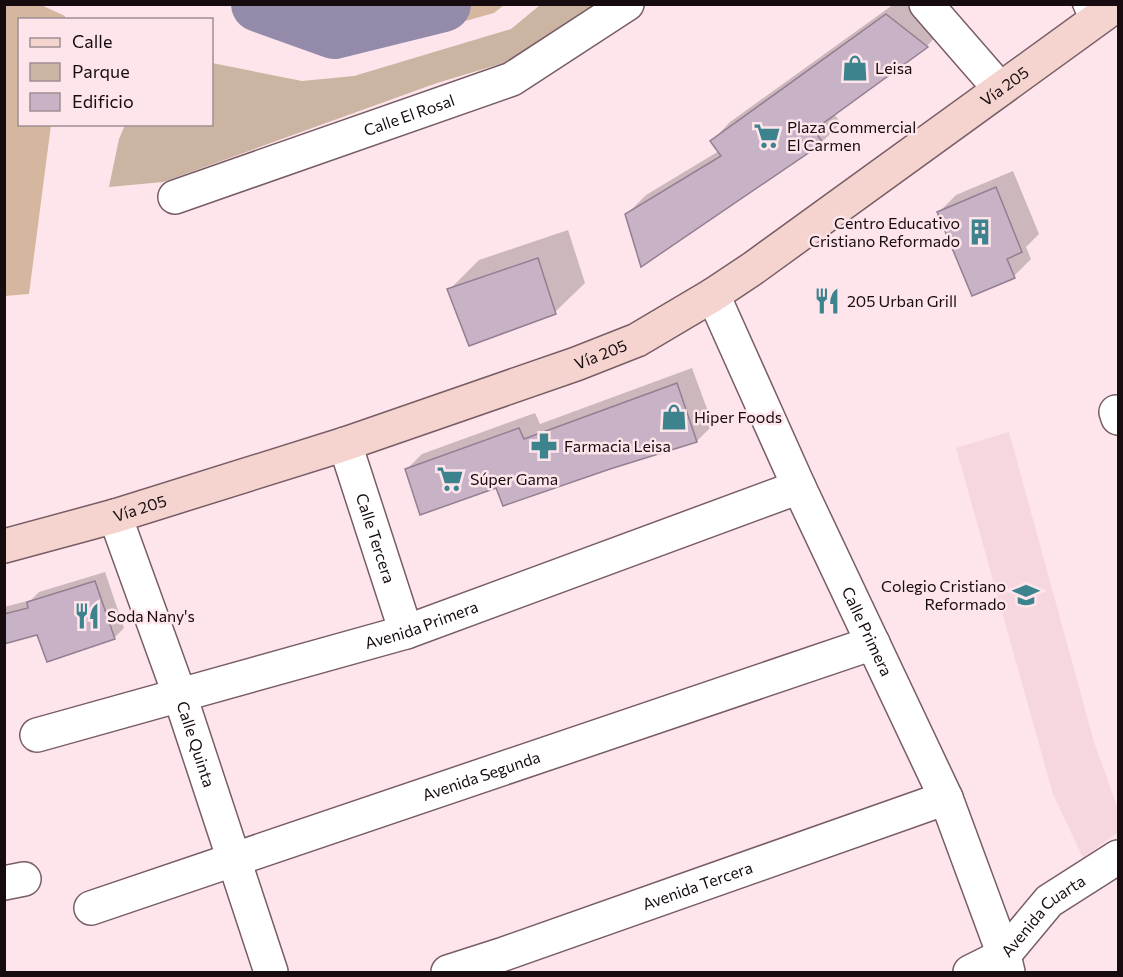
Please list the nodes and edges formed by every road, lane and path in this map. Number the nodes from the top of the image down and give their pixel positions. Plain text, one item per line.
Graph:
1 (627, 4) edge
2 (926, 4) edge
3 (1118, 4) edge
4 (1086, 14) edge
5 (1000, 89) junction
6 (175, 197) dead end
7 (712, 295) junction
8 (345, 444) junction
9 (799, 487) junction
10 (116, 516) junction
11 (4, 546) edge
12 (406, 632) junction
13 (873, 644) junction
14 (180, 696) junction
15 (37, 735) dead end
16 (946, 798) junction
17 (1119, 857) edge
18 (235, 859) junction
19 (91, 908) dead end
20 (503, 964) edge
21 (1006, 964) edge
22 (271, 972) edge
23 (448, 972) edge
24 (970, 972) edge

1 - 6 street, Calle El Rosal
2 - 5 street
3 - 4 main road, Vía 205
4 - 5 main road, Vía 205
5 - 7 main road, Vía 205
7 - 8 main road, Vía 205
7 - 9 street, Calle Primera
8 - 10 main road, Vía 205
8 - 12 street, Calle Tercera
9 - 12 street, Avenida Primera
9 - 13 street, Calle Primera
10 - 11 main road, Vía 205
10 - 14 street, Calle Quinta
12 - 14 street, Avenida Primera
13 - 16 street, Calle Primera
13 - 18 street, Avenida Segunda
14 - 15 street, Avenida Primera
14 - 18 street, Calle Quinta
16 - 20 street, Avenida Tercera
16 - 21 street, Calle Primera
17 - 21 street, Avenida Cuarta
18 - 19 street, Avenida Segunda
18 - 22 street, Calle Quinta
20 - 23 street, Avenida Tercera
21 - 24 street, Avenida Cuarta

